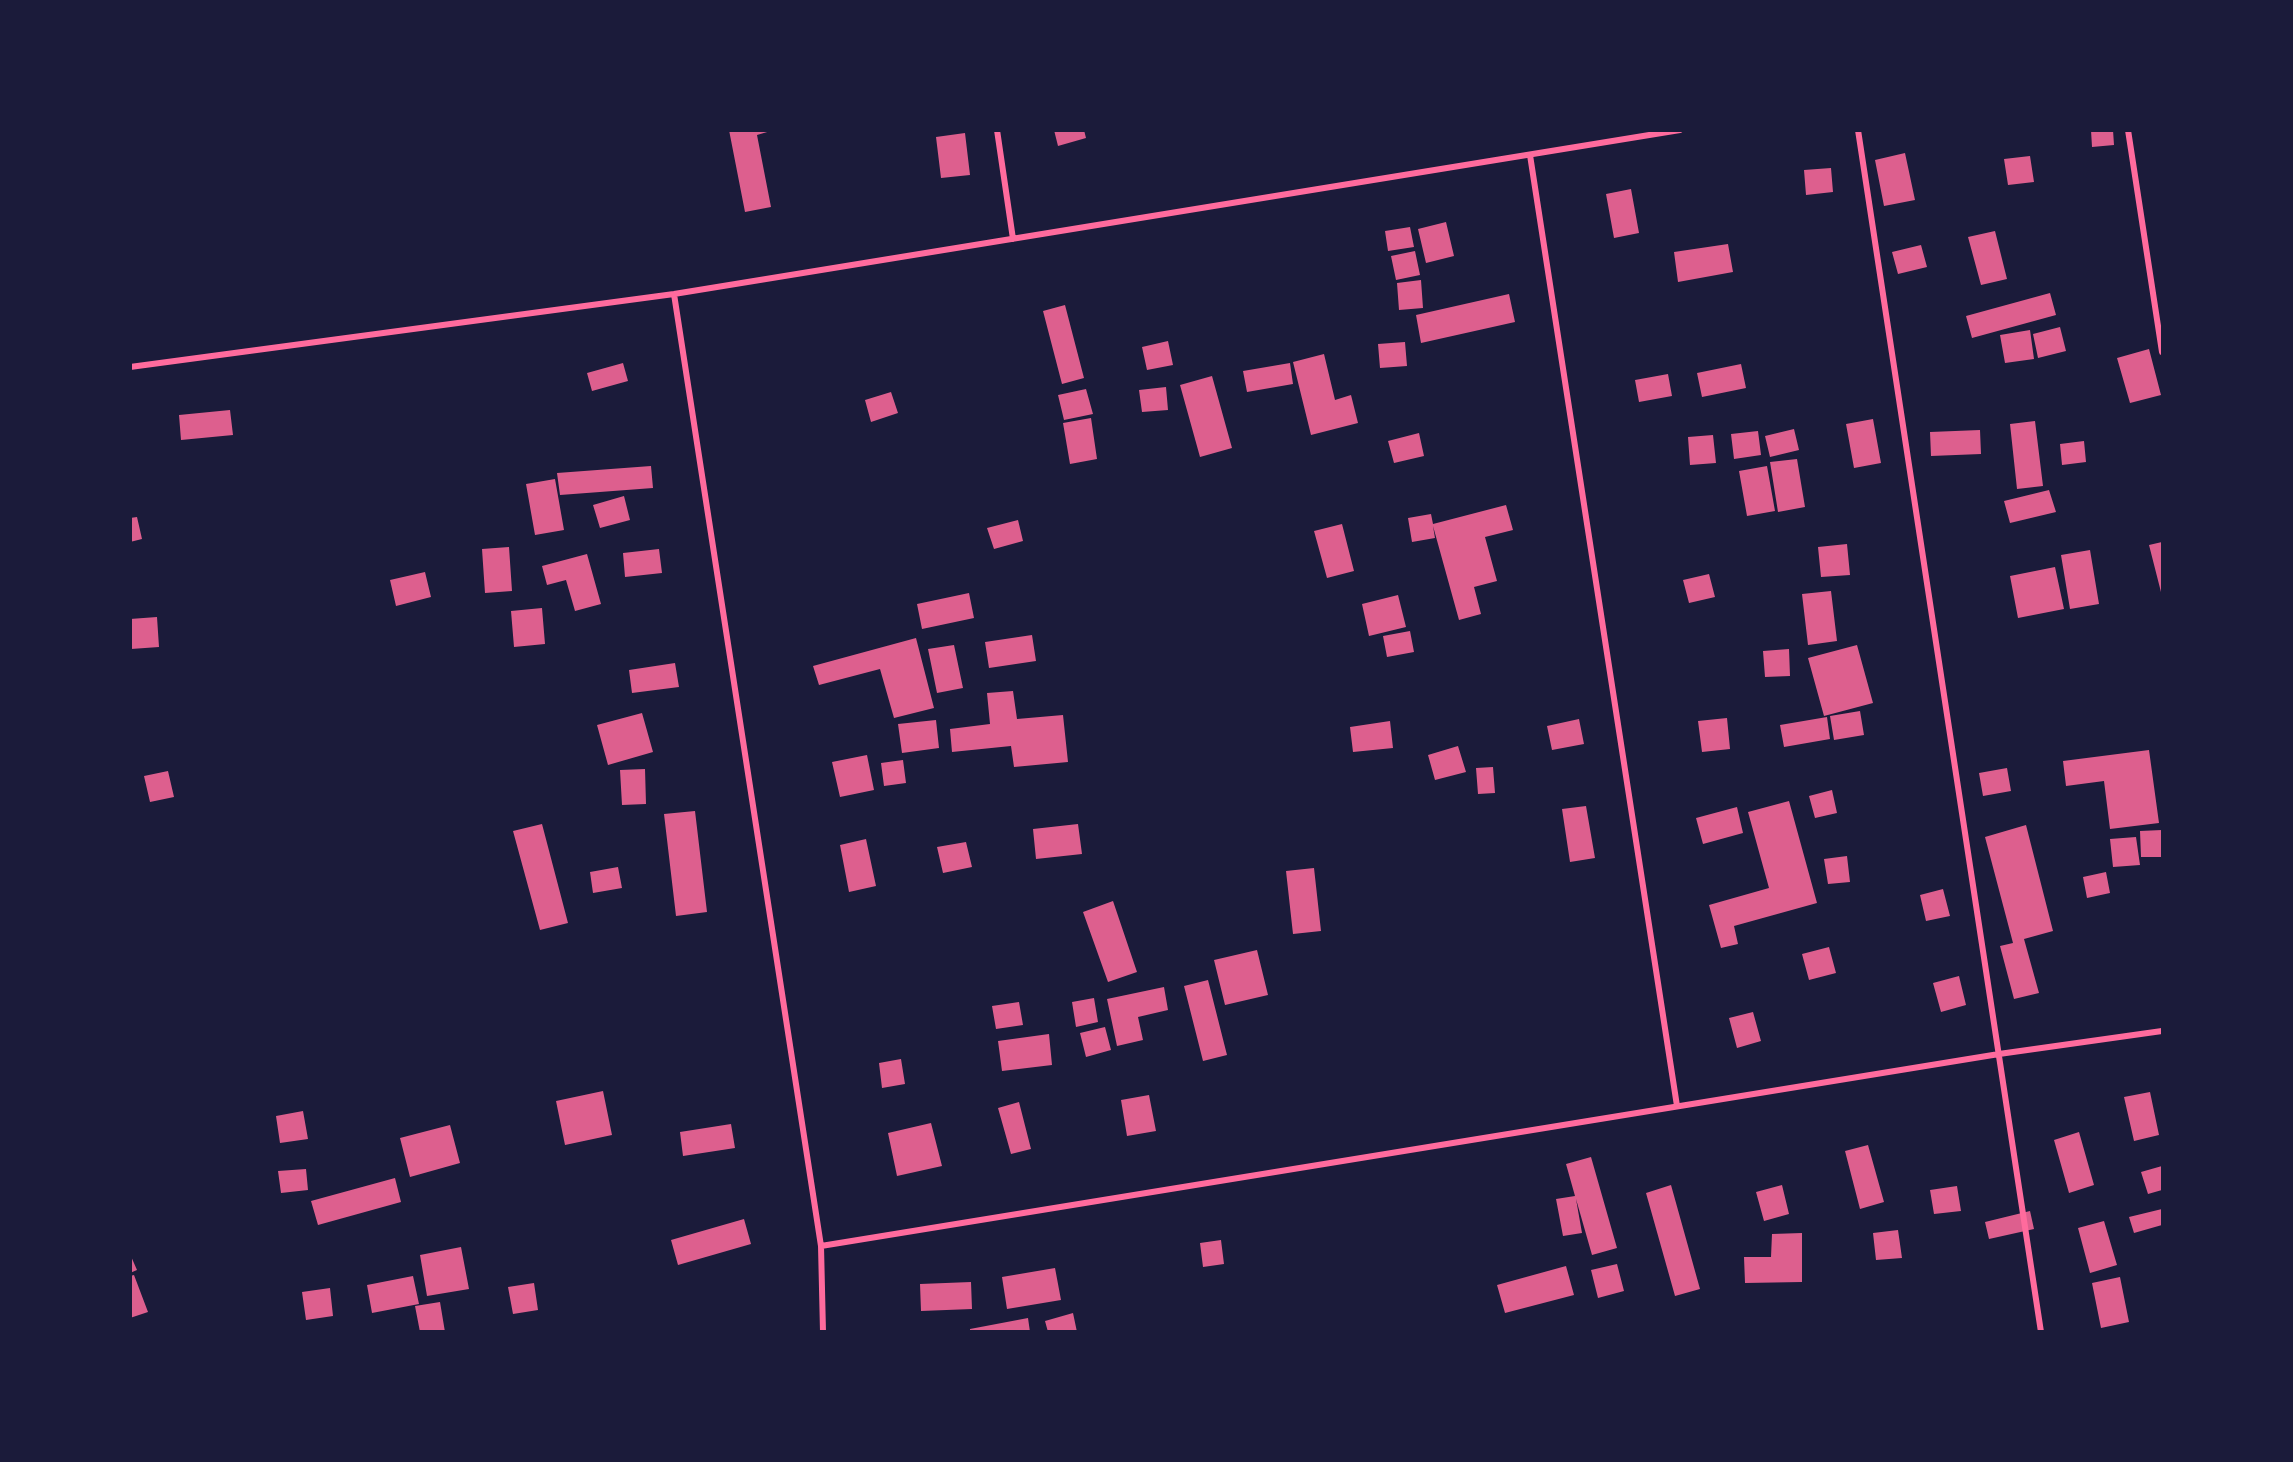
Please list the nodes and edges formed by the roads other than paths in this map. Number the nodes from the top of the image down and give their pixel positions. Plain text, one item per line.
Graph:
1 (997, 130) edge
2 (1680, 130) edge
3 (1858, 130) edge
4 (2128, 130) edge
5 (1530, 155) junction
6 (1013, 238) junction
7 (674, 294) junction
8 (2163, 352) edge
9 (130, 367) edge
10 (2163, 1031) edge
11 (1999, 1054) junction
12 (1677, 1106) junction
13 (821, 1246) junction
14 (823, 1332) edge
15 (2041, 1332) edge

1 - 6 street
2 - 5 street
3 - 11 street
4 - 8 street
5 - 6 street
5 - 12 street
6 - 7 street
7 - 9 street
7 - 13 street
10 - 11 street
11 - 12 street
11 - 15 street
12 - 13 street
13 - 14 street

